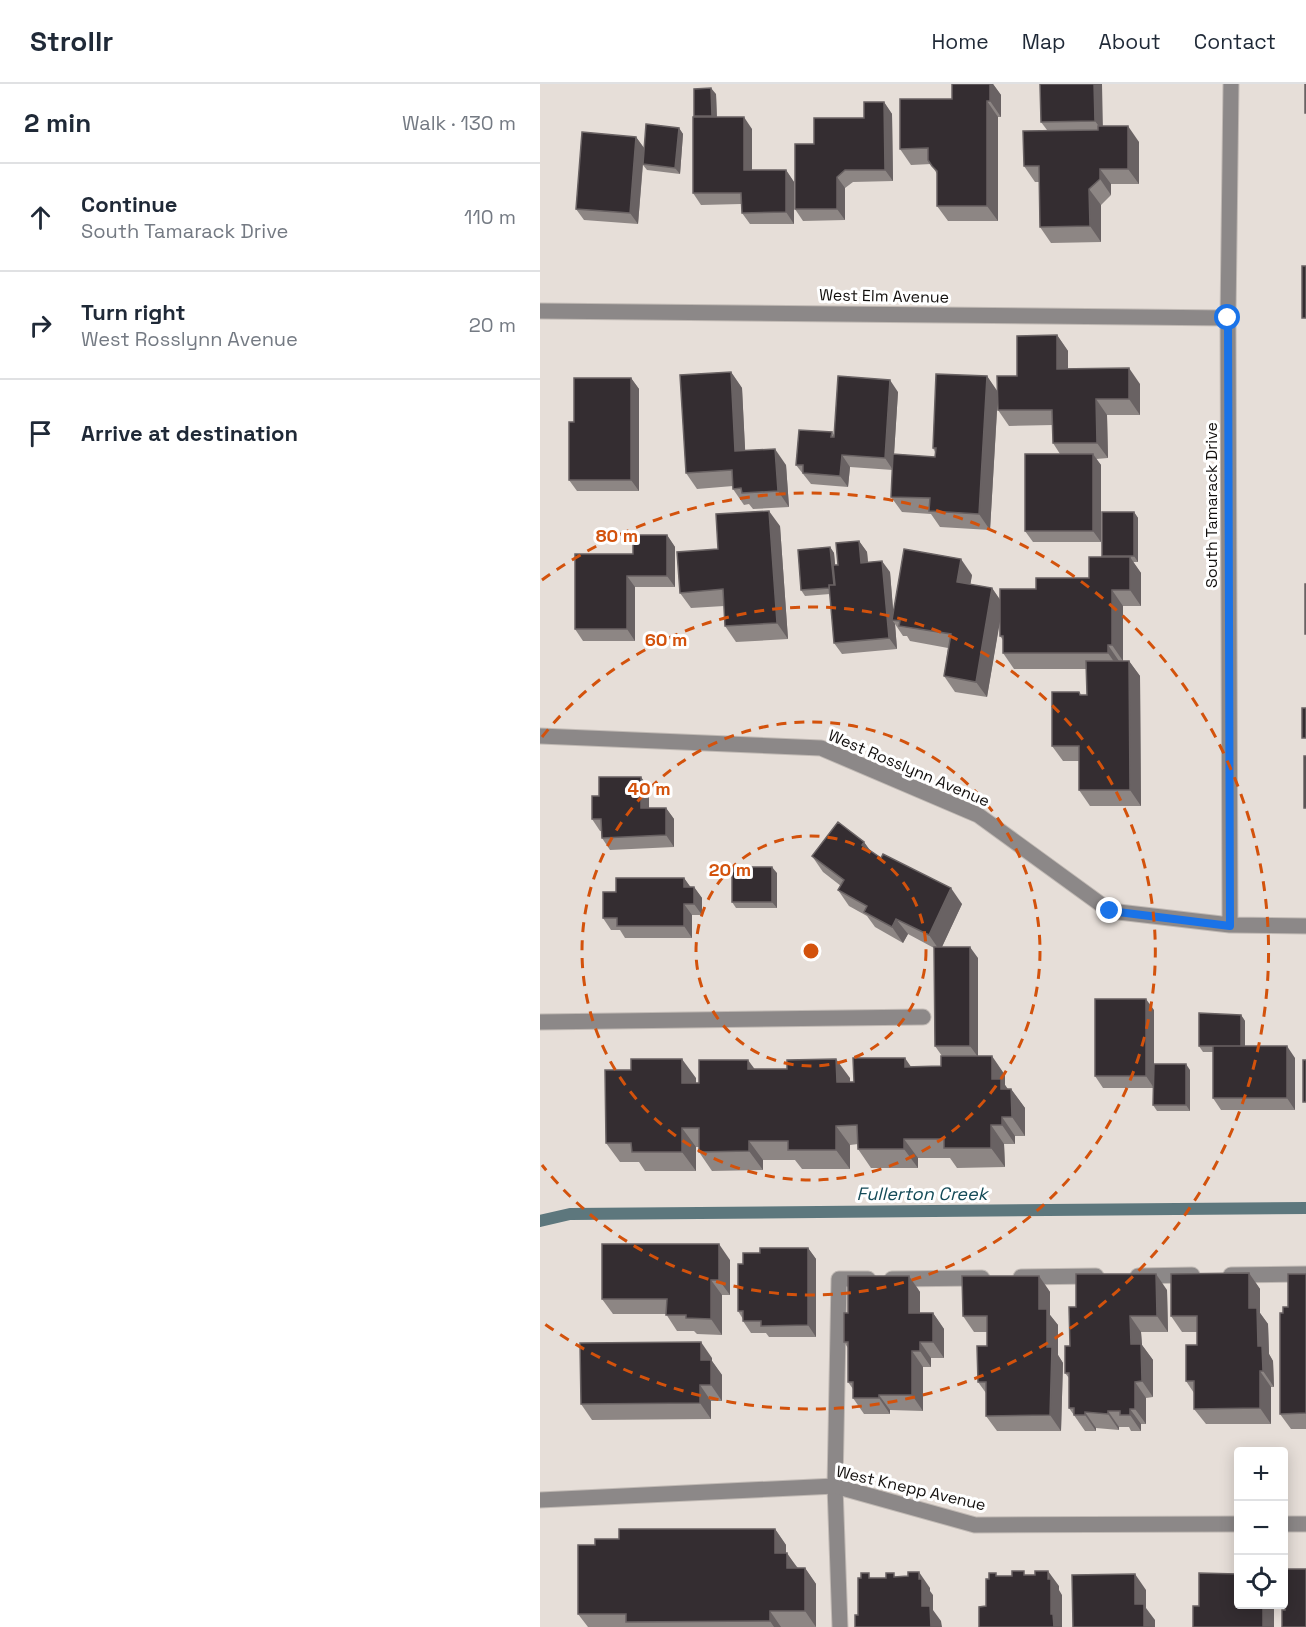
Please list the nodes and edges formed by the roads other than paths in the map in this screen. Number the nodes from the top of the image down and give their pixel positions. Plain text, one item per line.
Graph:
1 (1231, 84) edge
2 (540, 310) edge
3 (1228, 318) junction
4 (540, 736) edge
5 (1230, 926) junction
6 (1306, 926) edge
7 (923, 1017) dead end
8 (540, 1022) edge
9 (1306, 1274) edge
10 (836, 1486) junction
11 (540, 1500) edge
12 (1234, 1524) edge
13 (1288, 1524) edge
14 (1306, 1524) edge
15 (840, 1627) edge

1 - 3 street, South Tamarack Drive
2 - 3 street, West Elm Avenue
3 - 5 street, South Tamarack Drive
4 - 5 street, West Rosslynn Avenue
5 - 6 street, West Rosslynn Avenue
7 - 8 street
9 - 10 street
10 - 11 street, West Knepp Avenue
10 - 12 street, West Knepp Avenue
10 - 15 street
13 - 14 street

